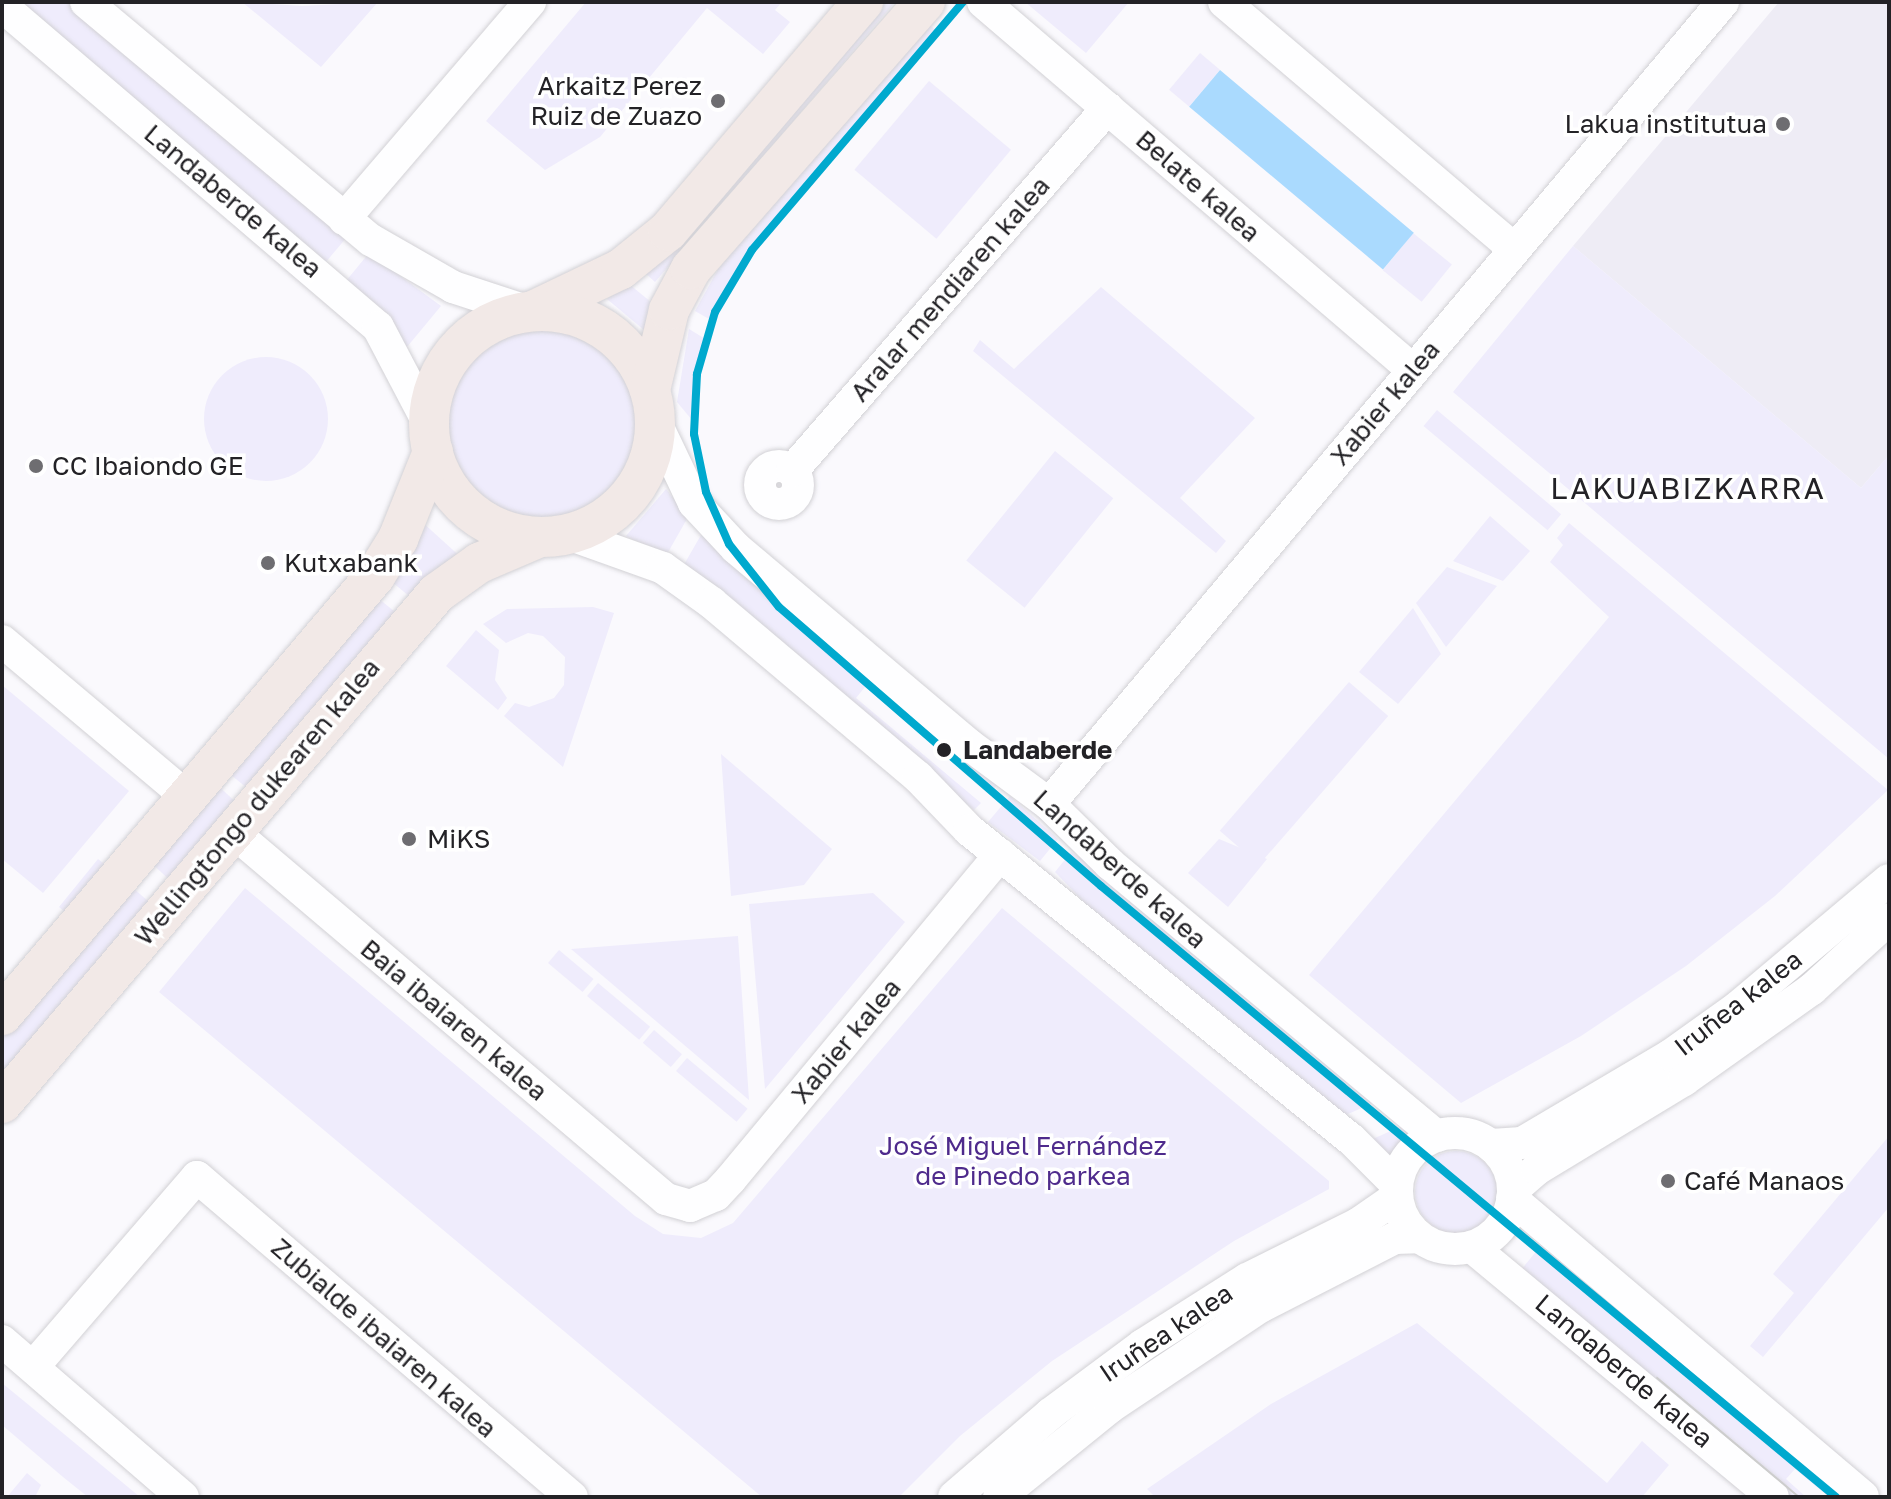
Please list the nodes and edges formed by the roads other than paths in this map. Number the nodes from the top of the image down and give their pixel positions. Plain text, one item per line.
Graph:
1 (86, 2) edge
2 (530, 2) edge
3 (863, 2) edge
4 (925, 2) edge
5 (983, 2) edge
6 (1224, 2) edge
7 (1723, 2) edge
8 (2, 6) edge
9 (1107, 108) junction
10 (344, 219) junction
11 (1514, 249) junction
12 (530, 311) junction
13 (1413, 370) junction
14 (652, 406) junction
15 (431, 438) junction
16 (792, 471) dead end
17 (554, 535) junction
18 (2, 641) edge
19 (187, 797) junction
20 (1049, 804) junction
21 (232, 831) junction
22 (1000, 855) junction
23 (1889, 880) edge
24 (1889, 919) edge
25 (2, 1015) edge
26 (2, 1103) edge
27 (1436, 1136) junction
28 (1491, 1145) junction
29 (1397, 1191) junction
30 (1512, 1194) junction
31 (678, 1205) joint
32 (1418, 1237) junction
33 (1472, 1247) junction
34 (2, 1341) edge
35 (33, 1367) junction
36 (1010, 1494) edge
37 (183, 1497) edge
38 (572, 1497) edge
39 (954, 1497) edge
40 (1773, 1497) edge
41 (1863, 1497) edge

1 - 10 street
2 - 10 street
3 - 12 main road
4 - 14 main road
5 - 9 street, Belate kalea
6 - 11 street
7 - 11 street, Xabier kalea
8 - 15 street, Landaberde kalea
9 - 13 street, Belate kalea
9 - 16 street, Aralar mendiaren kalea
10 - 12 street
11 - 13 street, Xabier kalea
12 - 14 main road
12 - 15 main road
13 - 20 street, Xabier kalea
14 - 17 main road
14 - 20 street, Landaberde kalea
15 - 17 main road
15 - 19 main road
17 - 21 main road, Wellingtongo dukearen kalea
17 - 22 street
18 - 19 street
19 - 25 main road
20 - 27 street, Landaberde kalea
21 - 26 main road, Wellingtongo dukearen kalea
21 - 31 street, Baia ibaiaren kalea
22 - 29 street
22 - 31 street, Xabier kalea
23 - 28 street, Iruñea kalea
24 - 30 street, Iruñea kalea
27 - 28 street
27 - 29 street
28 - 30 street
29 - 32 street
29 - 39 street, Iruñea kalea
30 - 33 street
30 - 41 street
32 - 33 street
32 - 36 street, Iruñea kalea
33 - 40 street, Landaberde kalea
34 - 35 street
35 - 37 street
35 - 38 street, Zubialde ibaiaren kalea

